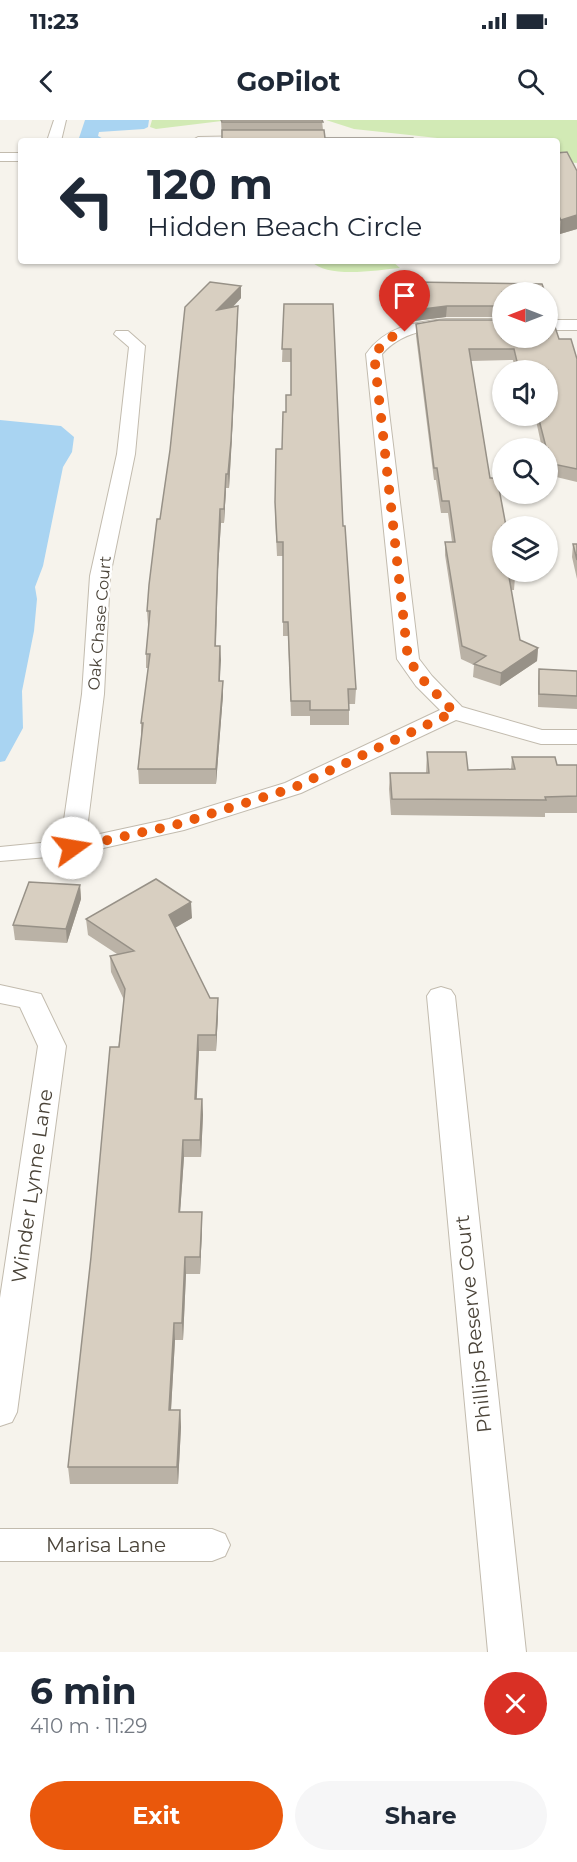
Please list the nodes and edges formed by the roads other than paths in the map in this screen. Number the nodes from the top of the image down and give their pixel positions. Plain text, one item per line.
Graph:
1 (60, 120) edge
2 (55, 138) edge
3 (0, 157) edge
4 (18, 157) edge
5 (492, 324) edge
6 (558, 325) edge
7 (577, 325) edge
8 (122, 334) dead end
9 (454, 712) junction
10 (577, 737) edge
11 (72, 848) junction
12 (0, 854) edge
13 (0, 994) edge
14 (441, 996) dead end
15 (0, 1412) edge
16 (0, 1545) edge
17 (212, 1545) dead end
18 (507, 1652) edge

1 - 2 street
3 - 4 street
5 - 9 street
6 - 7 street
8 - 11 street, Oak Chase Court
9 - 10 street
9 - 11 street
11 - 12 street
13 - 15 street, Winder Lynne Lane
14 - 18 street, Phillips Reserve Court
16 - 17 street, Marisa Lane

